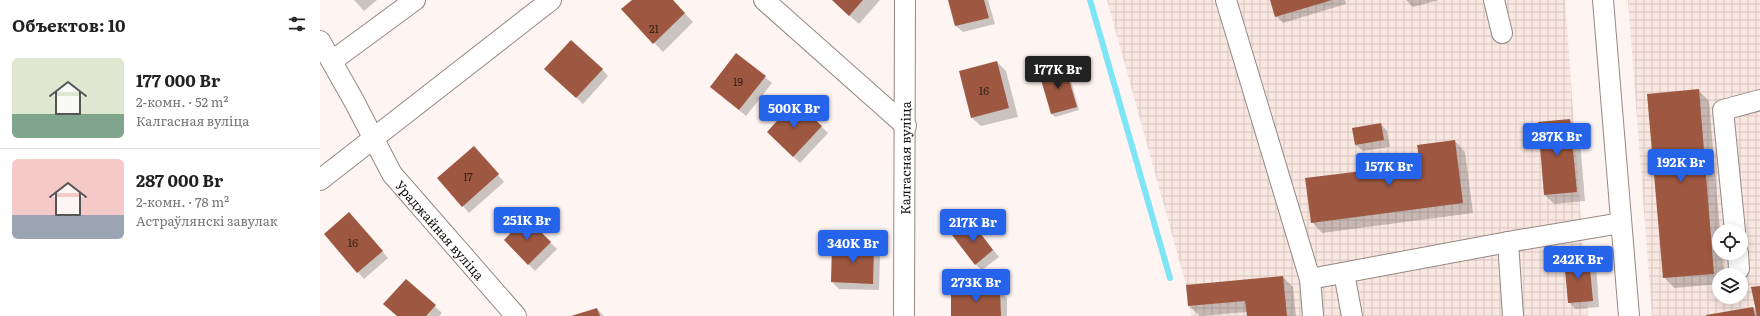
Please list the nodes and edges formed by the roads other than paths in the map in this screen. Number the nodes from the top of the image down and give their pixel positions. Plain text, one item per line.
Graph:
1 (415, 0) edge
2 (551, 0) edge
3 (764, 0) edge
4 (905, 0) edge
5 (1226, 0) edge
6 (1494, 0) edge
7 (1603, 0) edge
8 (1502, 33) dead end
9 (320, 41) edge
10 (332, 61) junction
11 (1760, 100) edge
12 (906, 126) junction
13 (373, 139) junction
14 (320, 180) edge
15 (1621, 223) junction
16 (1734, 224) edge
17 (1508, 242) junction
18 (1344, 273) junction
19 (1310, 279) junction
20 (516, 316) edge
21 (904, 316) edge
22 (1313, 316) edge
23 (1352, 316) edge
24 (1513, 316) edge
25 (1629, 316) edge

1 - 10 street
2 - 13 street
3 - 12 street
4 - 12 street, Калгасная вуліца
5 - 19 street
6 - 8 street
7 - 15 street
9 - 10 street, Ураджайная вуліца
10 - 13 street, Ураджайная вуліца
11 - 16 street
12 - 21 street, Калгасная вуліца
13 - 14 street
13 - 20 street, Ураджайная вуліца
15 - 17 street
15 - 25 street
17 - 18 street
17 - 24 street
18 - 19 street
18 - 23 street
19 - 22 street

